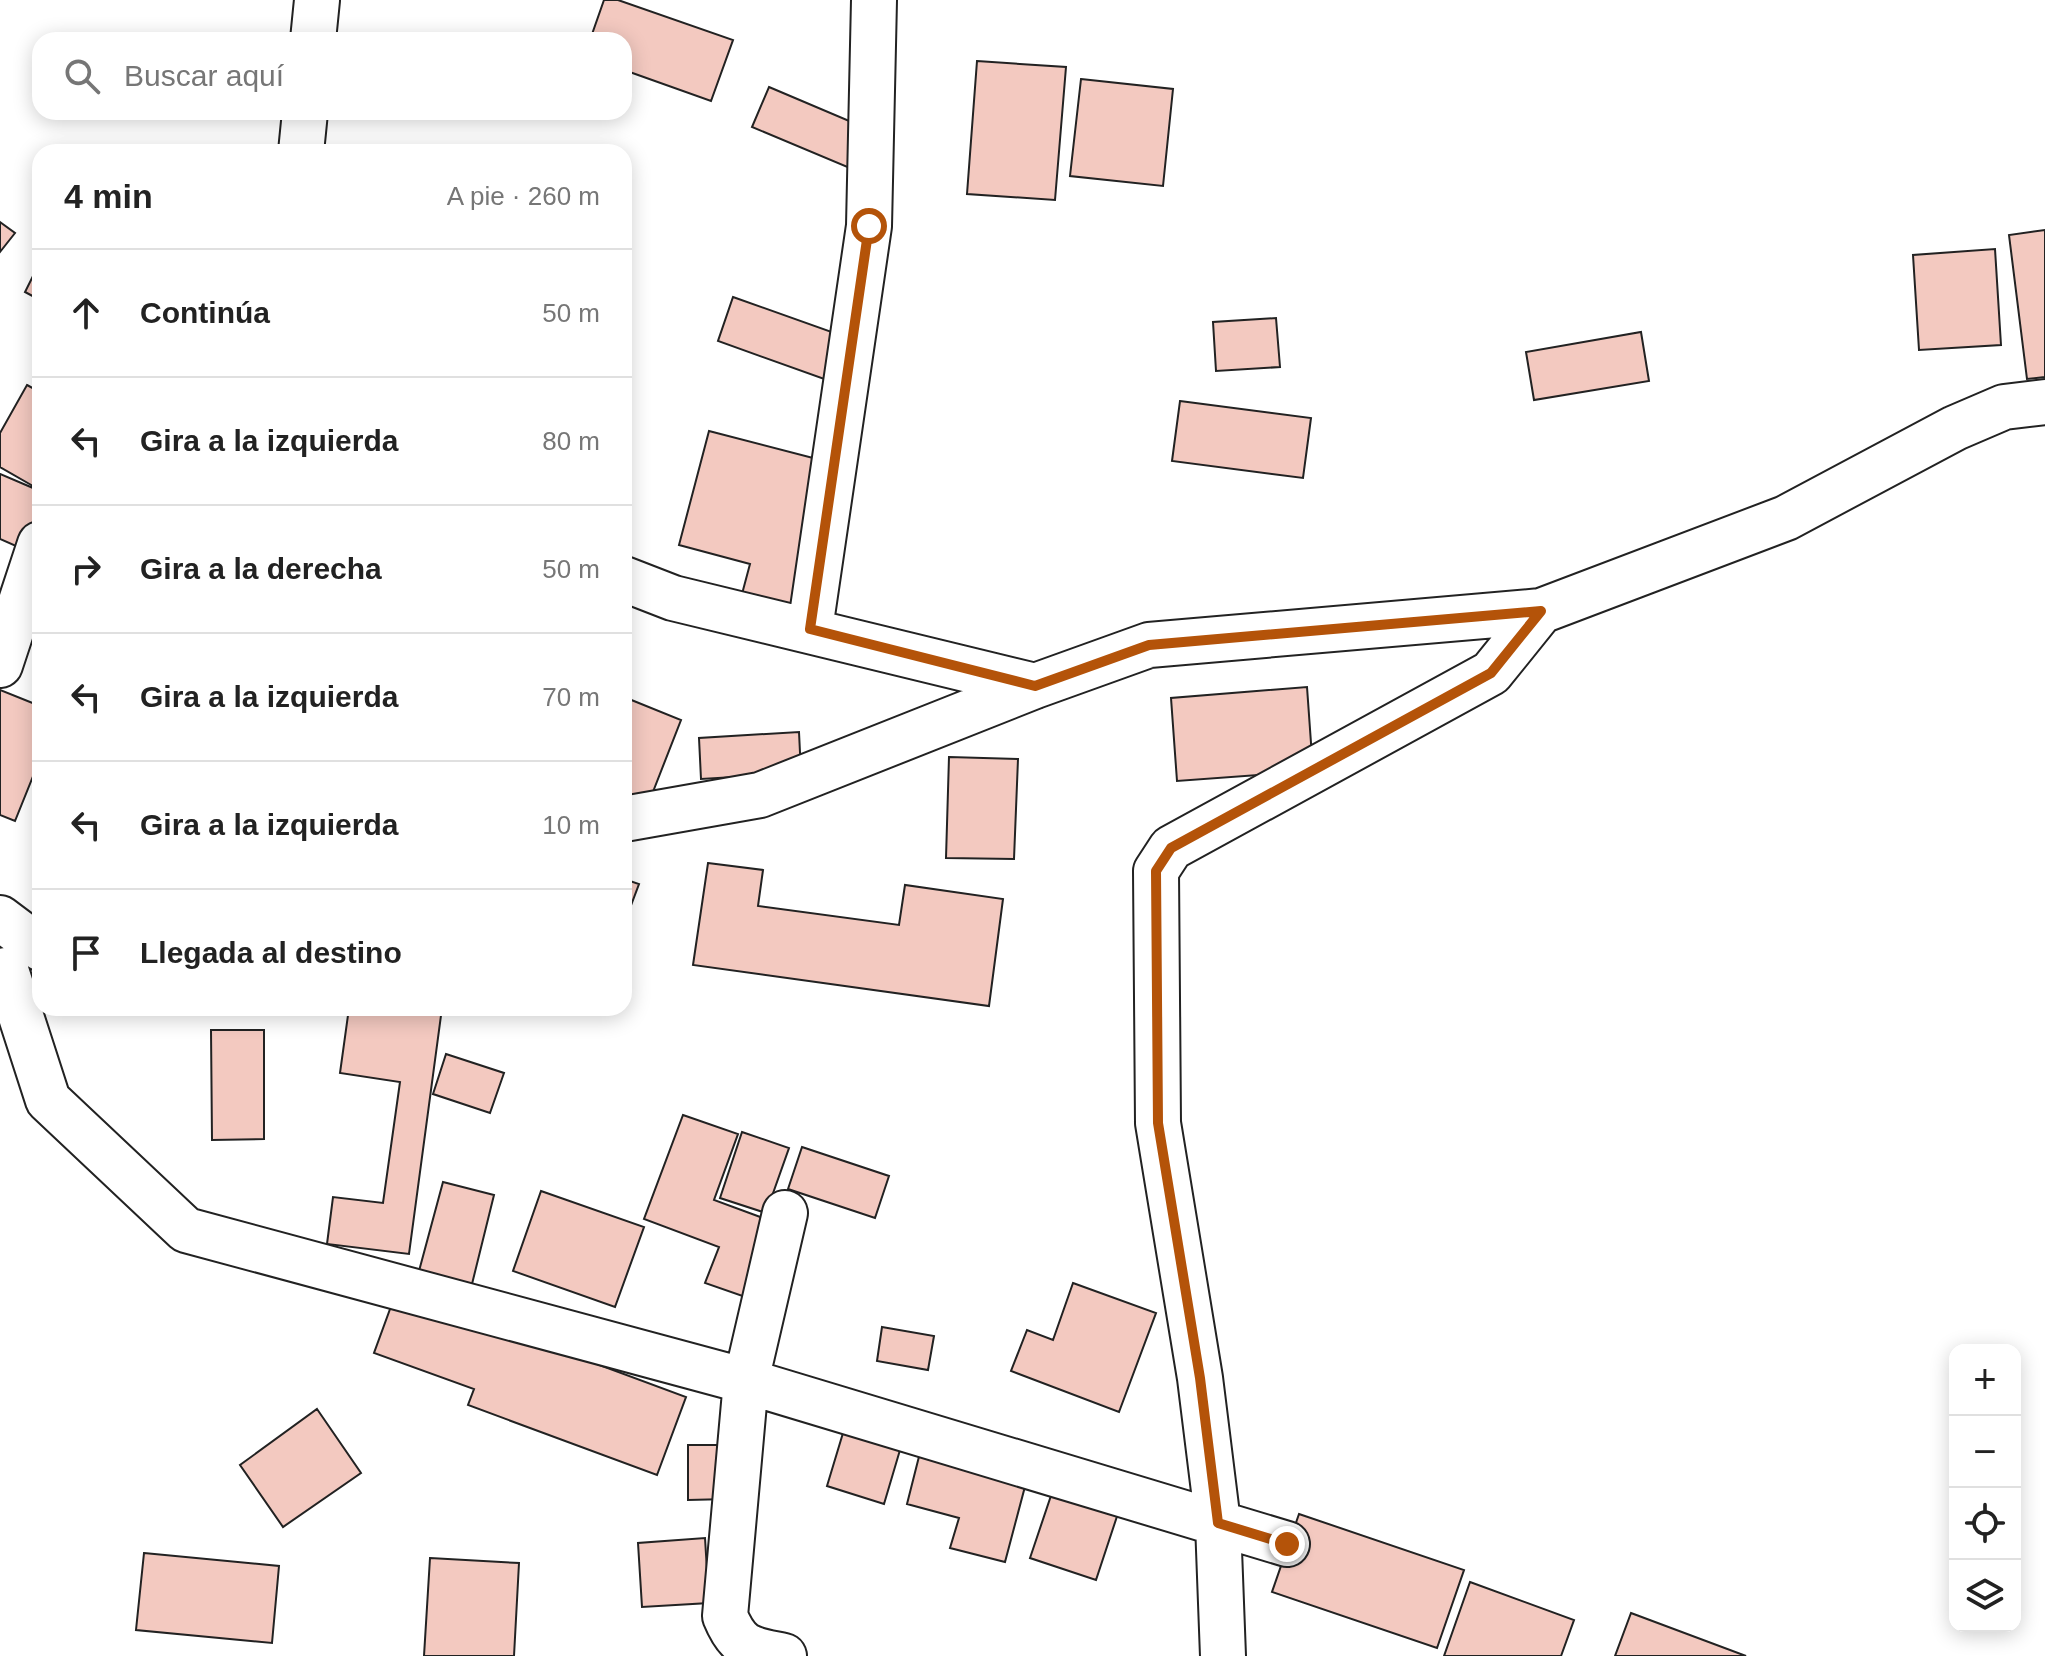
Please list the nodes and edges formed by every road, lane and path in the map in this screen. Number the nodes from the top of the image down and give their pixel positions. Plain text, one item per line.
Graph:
1 (317, 0) edge
2 (874, 0) edge
3 (314, 32) edge
4 (304, 120) edge
5 (302, 144) edge
6 (2045, 402) edge
7 (32, 568) edge
8 (632, 582) edge
9 (1541, 611) junction
10 (810, 629) junction
11 (0, 665) edge
12 (1035, 686) junction
13 (632, 818) edge
14 (0, 918) edge
15 (21, 963) edge
16 (785, 1213) dead end
17 (746, 1381) junction
18 (1218, 1523) junction
19 (1287, 1544) dead end
20 (784, 1656) edge
21 (1223, 1656) edge

1 - 3 street
2 - 10 street
4 - 5 street
6 - 9 street
7 - 11 street
8 - 10 street
9 - 12 street
9 - 18 street
10 - 12 street
12 - 13 street
14 - 15 street
15 - 17 street
16 - 17 street
17 - 18 street
17 - 20 street
18 - 19 street
18 - 21 street

